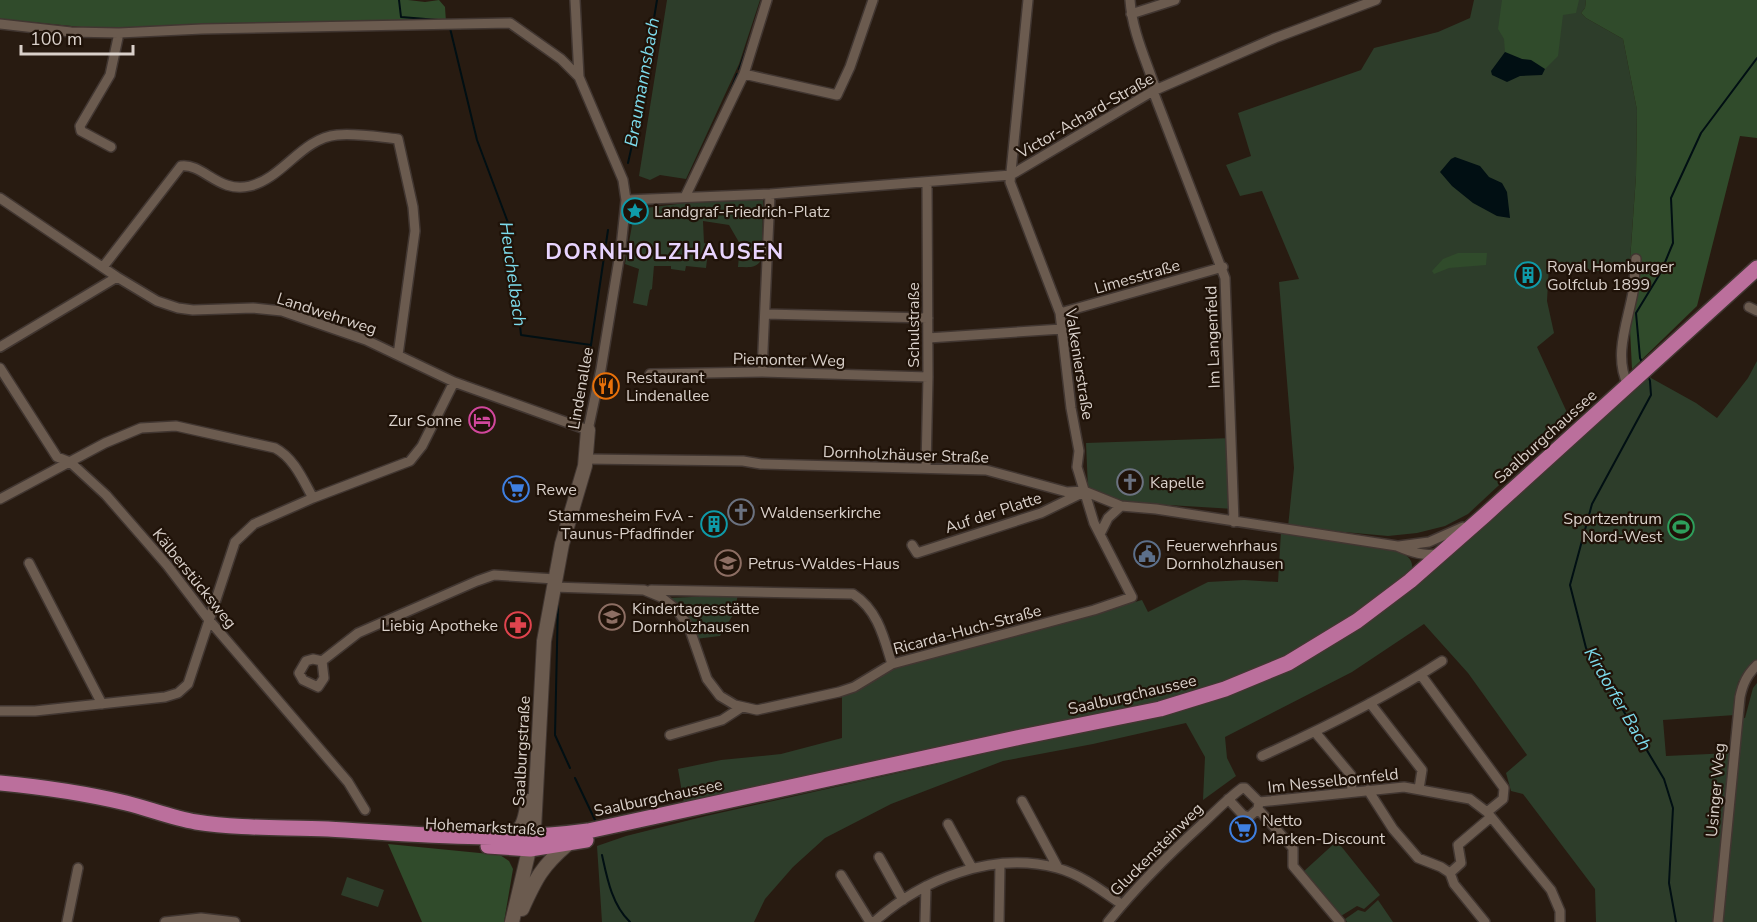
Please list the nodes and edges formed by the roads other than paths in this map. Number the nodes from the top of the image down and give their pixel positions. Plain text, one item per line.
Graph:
1 (575, 0) edge
2 (767, 0) edge
3 (873, 0) edge
4 (1028, 0) edge
5 (1130, 0) edge
6 (1175, 0) edge
7 (1376, 0) edge
8 (1131, 14) junction
9 (0, 24) edge
10 (119, 33) junction
11 (744, 74) junction
12 (579, 77) junction
13 (1155, 90) junction
14 (111, 147) dead end
15 (1011, 175) junction
16 (927, 182) junction
17 (770, 194) junction
18 (686, 197) junction
19 (0, 198) edge
20 (626, 200) junction
21 (1636, 259) dead end
22 (103, 267) junction
23 (1223, 267) junction
24 (1757, 268) edge
25 (117, 277) junction
26 (1060, 313) junction
27 (765, 314) junction
28 (928, 318) junction
29 (1062, 329) junction
30 (928, 338) junction
31 (0, 347) edge
32 (398, 355) junction
33 (0, 368) edge
34 (762, 372) junction
35 (650, 374) dead end
36 (928, 377) junction
37 (454, 382) junction
38 (1628, 385) junction
39 (588, 429) junction
40 (586, 459) junction
41 (70, 462) junction
42 (926, 468) junction
43 (1084, 491) junction
44 (313, 498) junction
45 (0, 499) edge
46 (1121, 506) junction
47 (1485, 515) junction
48 (1234, 522) junction
49 (1100, 534) junction
50 (912, 545) dead end
51 (1397, 546) junction
52 (1445, 550) junction
53 (1409, 551) junction
54 (29, 563) dead end
55 (1410, 580) junction
56 (554, 583) junction
57 (644, 590) junction
58 (1132, 597) joint
59 (209, 620) junction
60 (322, 661) dead end
61 (1442, 661) dead end
62 (892, 664) junction
63 (1757, 665) edge
64 (1421, 675) junction
65 (1370, 703) junction
66 (102, 704) junction
67 (742, 707) junction
68 (0, 711) edge
69 (1315, 732) junction
70 (670, 735) dead end
71 (1262, 756) dead end
72 (830, 778) junction
73 (0, 783) edge
74 (536, 783) junction
75 (1419, 789) junction
76 (1368, 790) junction
77 (1352, 792) junction
78 (1228, 799) junction
79 (1022, 801) dead end
80 (1258, 806) junction
81 (365, 810) dead end
82 (1489, 815) junction
83 (948, 824) dead end
84 (384, 833) junction
85 (505, 837) junction
86 (532, 843) junction
87 (568, 844) junction
88 (879, 857) dead end
89 (1000, 864) junction
90 (78, 868) dead end
91 (972, 868) junction
92 (1058, 868) junction
93 (1450, 873) junction
94 (841, 875) dead end
95 (926, 886) junction
96 (903, 900) junction
97 (1121, 904) junction
98 (68, 922) edge
99 (165, 922) edge
100 (235, 922) edge
101 (512, 922) edge
102 (517, 922) edge
103 (872, 922) edge
104 (925, 922) edge
105 (999, 922) edge
106 (1108, 922) edge
107 (1340, 922) edge
108 (1485, 922) edge
109 (1560, 922) edge
110 (1718, 922) edge

1 - 12 street
2 - 11 street
3 - 11 street
4 - 15 street, Valkenierstraße
5 - 8 street, Im Langenfeld
6 - 8 street
7 - 13 street, Victor-Achard-Straße
8 - 13 street, Im Langenfeld
9 - 10 street
10 - 12 street
10 - 14 street
11 - 18 street
12 - 20 street, Lindenallee
13 - 15 street, Victor-Achard-Straße
13 - 23 street, Im Langenfeld
15 - 16 street, Victor-Achard-Straße
15 - 26 street, Valkenierstraße
16 - 17 street, Victor-Achard-Straße
16 - 28 street, Schulstraße
17 - 18 street, Victor-Achard-Straße
17 - 27 street
18 - 20 street, Victor-Achard-Straße
19 - 22 street, Landwehrweg
20 - 39 street, Lindenallee
21 - 38 street
22 - 25 street, Landwehrweg
22 - 32 street
23 - 26 street, Limesstraße
23 - 48 street, Im Langenfeld
24 - 38 main road, Saalburgchaussee
25 - 31 street
25 - 32 street, Landwehrweg
26 - 29 street, Valkenierstraße
27 - 28 street
27 - 34 street
28 - 30 street, Schulstraße
29 - 30 street
29 - 43 street, Valkenierstraße
30 - 36 street, Schulstraße
32 - 37 street, Landwehrweg
33 - 41 street, Kälberstücksweg
34 - 35 street, Piemonter Weg
34 - 36 street, Piemonter Weg
36 - 42 street, Schulstraße
37 - 39 street, Landwehrweg
37 - 44 street
38 - 47 main road, Saalburgchaussee
39 - 40 street, Lindenallee
40 - 42 street, Dornholzhäuser Straße
40 - 56 street, Lindenallee
41 - 44 street
41 - 45 street
41 - 59 street, Kälberstücksweg
42 - 43 street, Dornholzhäuser Straße
43 - 46 street, Dornholzhäuser Straße
43 - 49 street, Valkenierstraße
43 - 50 street, Auf der Platte
44 - 59 street
46 - 48 street, Dornholzhäuser Straße
46 - 49 street
47 - 51 street, Dornholzhäuser Straße
47 - 52 main road, Saalburgchaussee
48 - 51 street, Dornholzhäuser Straße
49 - 58 street, Valkenierstraße
51 - 53 street, Dornholzhäuser Straße
52 - 53 street, Dornholzhäuser Straße
52 - 55 main road, Saalburgchaussee
53 - 55 street
54 - 66 street
55 - 72 main road, Saalburgchaussee
56 - 57 street
56 - 60 street
56 - 74 street, Saalburgstraße
57 - 62 street
57 - 67 street
58 - 62 street, Ricarda-Huch-Straße
59 - 66 street
59 - 81 street, Kälberstücksweg
61 - 64 street
62 - 67 street, Ricarda-Huch-Straße
63 - 110 street, Usinger Weg
64 - 65 street
64 - 82 street
65 - 69 street
65 - 75 street
66 - 68 street
67 - 70 street, Ricarda-Huch-Straße
69 - 71 street
69 - 77 street
72 - 86 main road, Saalburgchaussee
72 - 87 main road, Hohemarkstraße
73 - 84 main road, Hohemarkstraße
74 - 85 street
74 - 86 street, Saalburgstraße
75 - 76 street, Im Nesselbornfeld
75 - 82 street, Im Nesselbornfeld
76 - 77 street, Im Nesselbornfeld
76 - 93 street
77 - 80 street, Im Nesselbornfeld
78 - 80 street, Im Nesselbornfeld
78 - 80 street
78 - 97 street, Gluckensteinweg
79 - 92 street
80 - 107 street
82 - 93 street
82 - 109 street, Im Nesselbornfeld
83 - 91 street
84 - 85 main road, Hohemarkstraße
84 - 86 main road, Hohemarkstraße
85 - 86 main road, Hohemarkstraße
86 - 87 main road, Hohemarkstraße
86 - 101 street, Saalburgstraße
87 - 102 street
88 - 96 street
89 - 91 street
89 - 92 street
89 - 105 street
90 - 98 street
91 - 95 street
92 - 97 street
93 - 108 street
94 - 103 street
95 - 96 street
95 - 104 street
96 - 103 street
97 - 106 street, Gluckensteinweg
99 - 100 street

